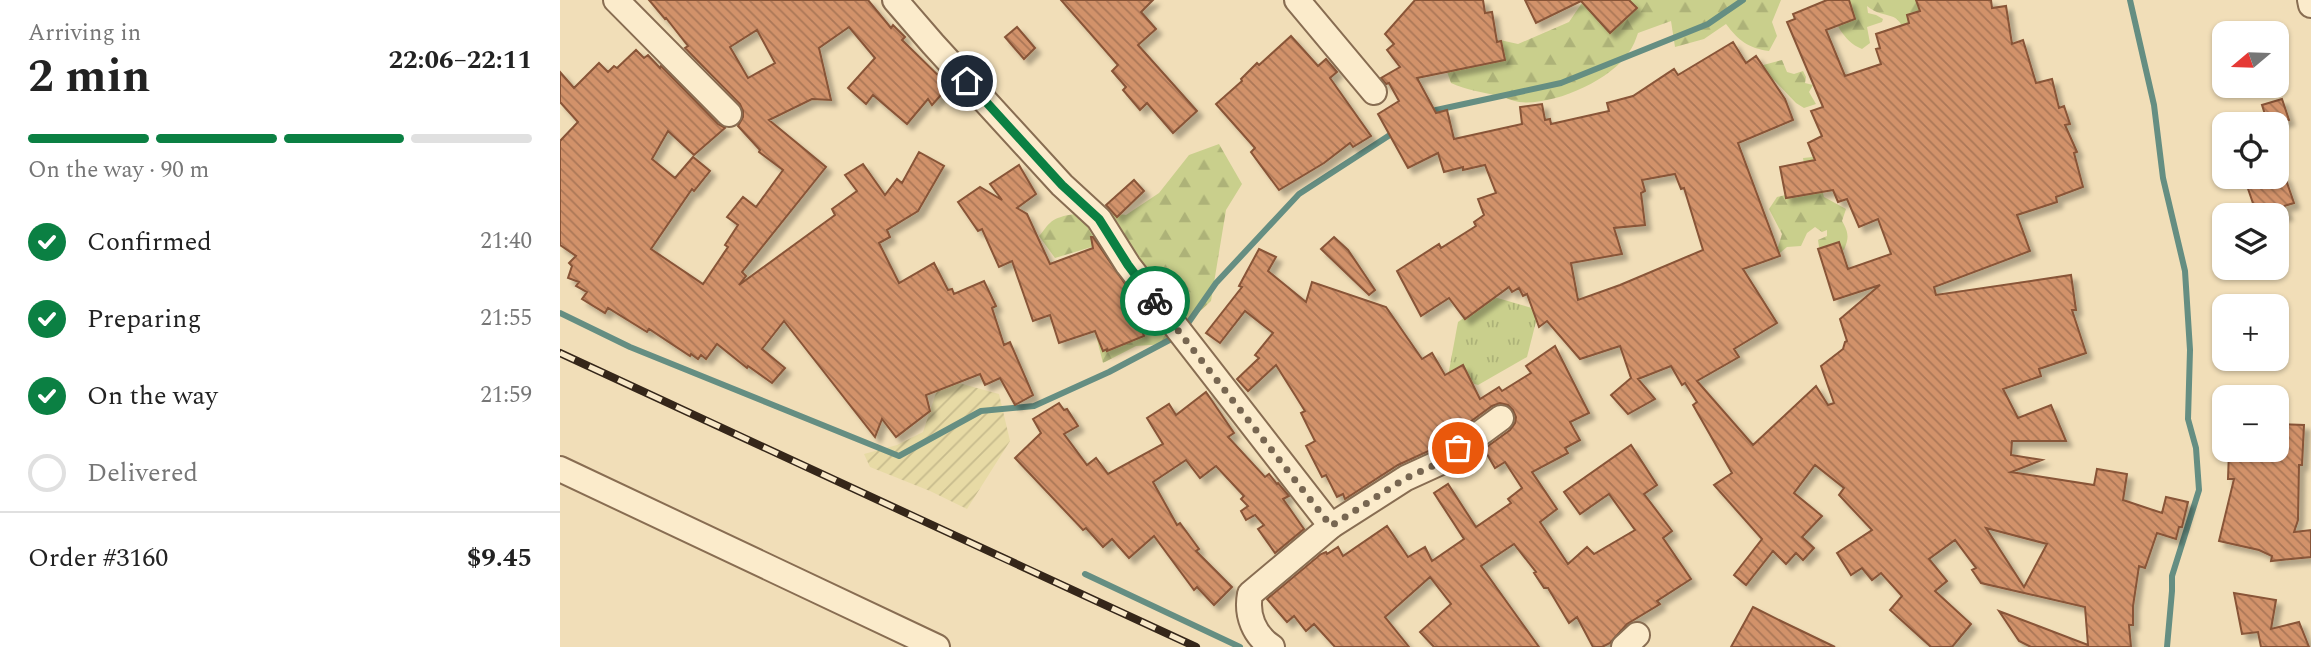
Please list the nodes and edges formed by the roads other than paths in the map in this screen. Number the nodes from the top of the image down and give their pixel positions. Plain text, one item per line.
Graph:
1 (616, 0) edge
2 (895, 0) edge
3 (1297, 0) edge
4 (1374, 92) dead end
5 (729, 114) dead end
6 (1501, 418) dead end
7 (560, 469) edge
8 (1331, 526) junction
9 (936, 647) edge
10 (1272, 647) edge

1 - 5 street
2 - 8 street
3 - 4 street
6 - 8 street
7 - 9 street
8 - 10 street

